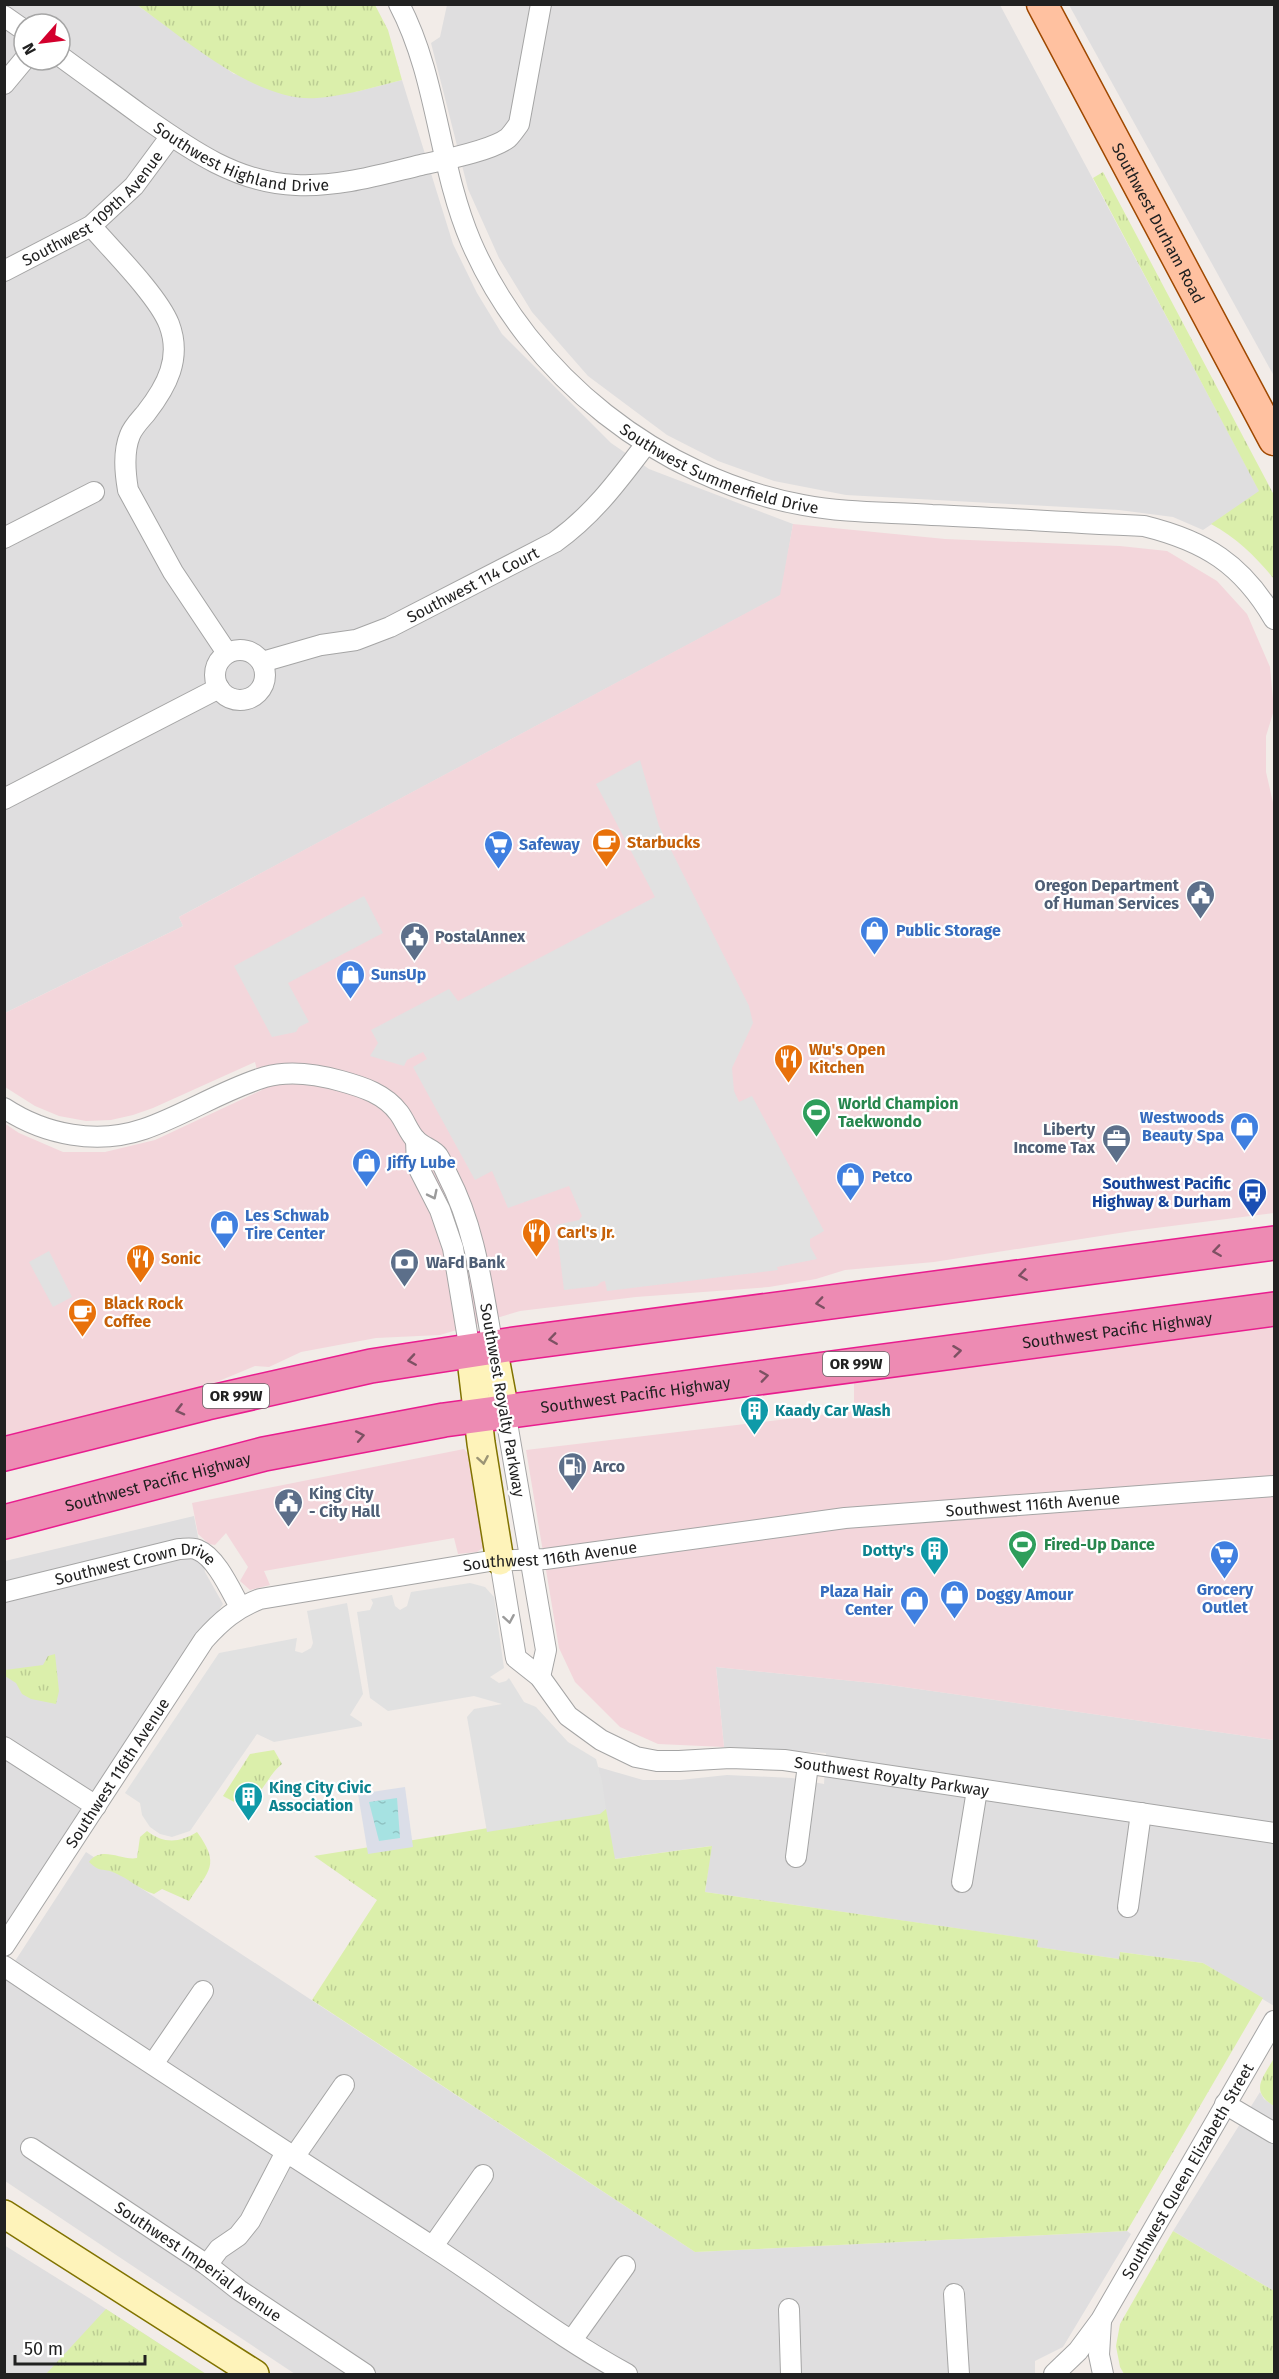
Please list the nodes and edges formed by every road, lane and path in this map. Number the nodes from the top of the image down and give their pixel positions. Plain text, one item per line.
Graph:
1 (399, 4) edge
2 (541, 4) edge
3 (1042, 4) edge
4 (72, 65) edge
5 (14, 72) edge
6 (4, 84) edge
7 (171, 136) junction
8 (444, 160) junction
9 (91, 226) junction
10 (4, 271) edge
11 (1275, 440) edge
12 (646, 444) junction
13 (94, 492) dead end
14 (4, 538) edge
15 (1275, 619) edge
16 (227, 653) junction
17 (262, 662) junction
18 (219, 688) junction
19 (4, 799) edge
20 (4, 1108) edge
21 (1275, 1243) edge
22 (1275, 1309) edge
23 (481, 1349) junction
24 (491, 1413) junction
25 (4, 1454) edge
26 (1275, 1486) edge
27 (4, 1522) edge
28 (531, 1559) junction
29 (500, 1561) junction
30 (4, 1592) edge
31 (240, 1607) junction
32 (540, 1677) junction
33 (4, 1747) edge
34 (808, 1765) junction
35 (977, 1790) junction
36 (96, 1806) junction
37 (1141, 1813) junction
38 (1275, 1833) edge
39 (796, 1857) dead end
40 (963, 1882) dead end
41 (1128, 1907) dead end
42 (4, 1946) edge
43 (4, 1966) edge
44 (203, 1991) dead end
45 (1275, 2021) edge
46 (153, 2064) junction
47 (344, 2085) dead end
48 (1225, 2104) junction
49 (1275, 2133) edge
50 (31, 2148) dead end
51 (290, 2155) junction
52 (483, 2175) dead end
53 (6, 2216) edge
54 (433, 2246) junction
55 (207, 2265) junction
56 (625, 2266) dead end
57 (954, 2294) dead end
58 (789, 2309) dead end
59 (1101, 2320) junction
60 (572, 2340) junction
61 (255, 2374) edge
62 (365, 2374) edge
63 (627, 2374) edge
64 (791, 2374) edge
65 (959, 2374) edge
66 (1054, 2374) edge
67 (1103, 2374) edge

1 - 8 street, Southwest Summerfield Drive
2 - 8 street, Southwest Highland Drive
3 - 11 main road, Southwest Durham Road
4 - 7 street, Southwest Highland Drive
5 - 6 street
7 - 8 street, Southwest Highland Drive
7 - 9 street, Southwest 109th Avenue
8 - 12 street, Southwest Summerfield Drive
9 - 10 street, Southwest 109th Avenue
9 - 16 street
12 - 15 street, Southwest Summerfield Drive
12 - 17 street, Southwest 114 Court
13 - 14 street
16 - 17 street
16 - 18 street
17 - 18 street
18 - 19 street
20 - 23 street, Southwest Royalty Parkway
21 -> 23 highway, OR 99W
24 -> 22 highway, Southwest Pacific Highway / OR 99W
23 - 24 main road, Southwest Royalty Parkway
23 -> 25 highway, OR 99W
27 -> 24 highway, Southwest Pacific Highway / OR 99W
24 - 28 street, Southwest Royalty Parkway
24 -> 29 main road, Southwest Royalty Parkway
26 - 28 street, Southwest 116th Avenue
28 - 29 street, Southwest 116th Avenue
28 - 32 street, Southwest Royalty Parkway
29 - 31 street, Southwest 116th Avenue
29 -> 32 street, Southwest Royalty Parkway
30 - 31 street, Southwest Crown Drive
31 - 36 street, Southwest 116th Avenue
32 - 34 street, Southwest Royalty Parkway
33 - 36 street
34 - 35 street, Southwest Royalty Parkway
34 - 39 street
35 - 37 street, Southwest Royalty Parkway
35 - 40 street
36 - 42 street, Southwest 116th Avenue
37 - 38 street, Southwest Royalty Parkway
37 - 41 street
43 - 46 street
44 - 46 street
45 - 48 street, Southwest Queen Elizabeth Street
46 - 51 street
47 - 51 street
48 - 49 street
48 - 59 street, Southwest Queen Elizabeth Street
50 - 55 street, Southwest Imperial Avenue
51 - 54 street
51 - 55 street
52 - 54 street
53 - 61 main road
54 - 60 street
55 - 62 street, Southwest Imperial Avenue
56 - 60 street
57 - 65 street
58 - 64 street
59 - 66 street, Southwest Queen Elizabeth Street
59 - 67 street, Southwest Queen Elizabeth Street
60 - 63 street

